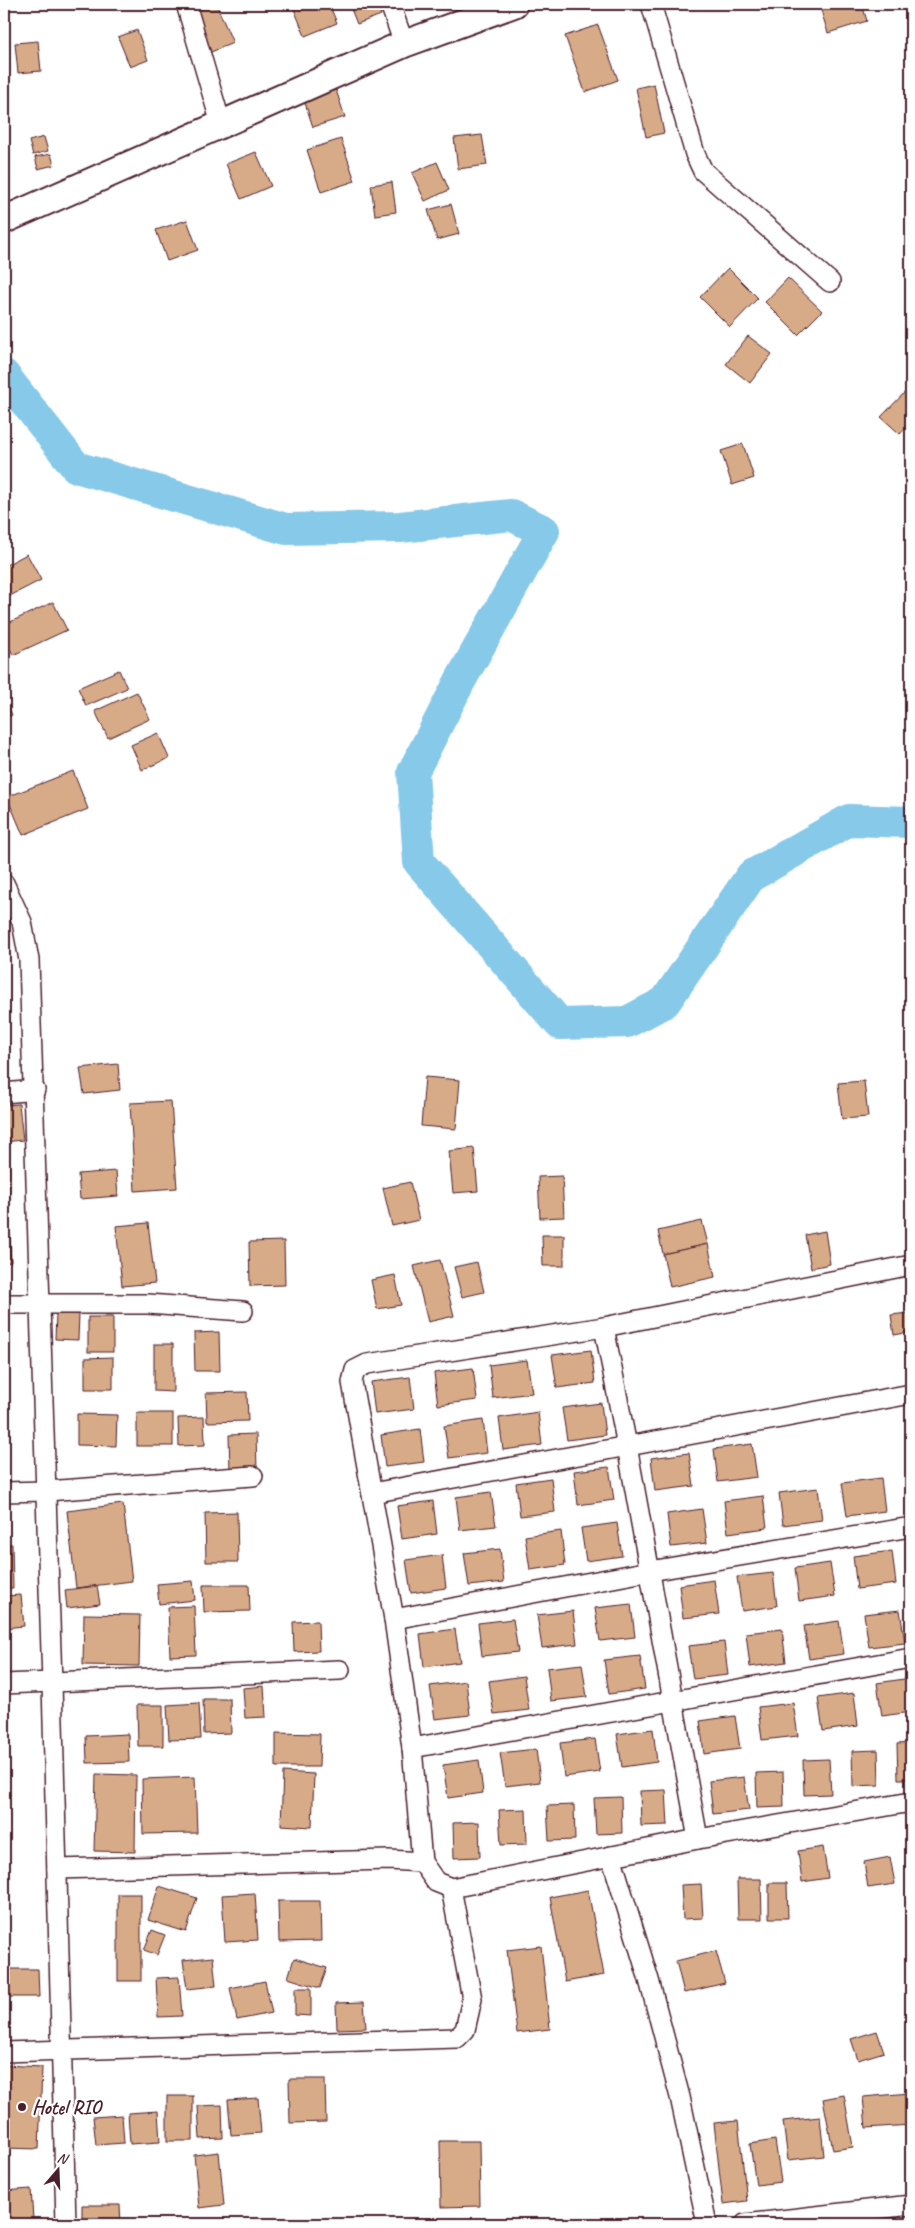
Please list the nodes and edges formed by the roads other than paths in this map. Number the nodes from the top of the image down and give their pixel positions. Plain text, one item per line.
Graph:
1 (186, 4) edge
2 (390, 4) edge
3 (514, 4) edge
4 (651, 4) edge
5 (404, 44) junction
6 (221, 124) junction
7 (4, 220) edge
8 (830, 282) dead end
9 (4, 883) edge
10 (9, 901) edge
11 (35, 1090) junction
12 (4, 1093) edge
13 (911, 1265) edge
14 (39, 1303) junction
15 (4, 1304) edge
16 (243, 1311) dead end
17 (604, 1326) junction
18 (911, 1394) edge
19 (628, 1446) junction
20 (253, 1476) dead end
21 (46, 1491) junction
22 (4, 1492) edge
23 (372, 1493) junction
24 (910, 1533) edge
25 (650, 1571) junction
26 (394, 1620) junction
27 (911, 1658) edge
28 (340, 1670) dead end
29 (52, 1683) junction
30 (4, 1684) edge
31 (672, 1700) junction
32 (412, 1748) junction
33 (911, 1802) edge
34 (698, 1840) junction
35 (611, 1856) junction
36 (422, 1862) junction
37 (57, 1869) junction
38 (451, 1888) junction
39 (62, 2050) junction
40 (4, 2052) edge
41 (911, 2205) edge
42 (66, 2224) edge
43 (707, 2224) edge
44 (745, 2224) edge

1 - 6 street
2 - 5 street
3 - 5 street
4 - 8 street
5 - 6 street
6 - 7 street
9 - 10 street
10 - 11 street
11 - 12 street
11 - 14 street
13 - 17 street
14 - 15 street
14 - 16 street
14 - 21 street
17 - 19 street
17 - 23 street
18 - 19 street
19 - 23 street
19 - 25 street
20 - 21 street
21 - 22 street
21 - 29 street
23 - 26 street
24 - 25 street
25 - 26 street
25 - 31 street
26 - 32 street
27 - 31 street
28 - 29 street
29 - 30 street
29 - 37 street
31 - 32 street
31 - 34 street
32 - 36 street
33 - 34 street
34 - 35 street
35 - 38 street
35 - 43 street
36 - 37 street
36 - 38 street
37 - 39 street
38 - 39 street
39 - 40 street
39 - 42 street
41 - 44 street

